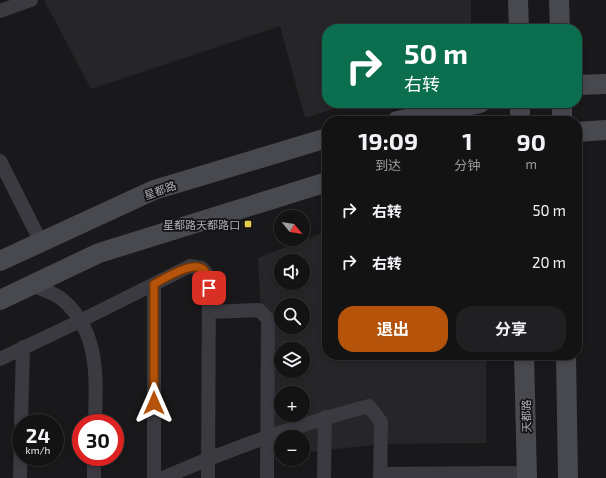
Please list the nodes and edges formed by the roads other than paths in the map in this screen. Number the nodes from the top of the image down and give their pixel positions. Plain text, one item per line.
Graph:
1 (31, 0) edge
2 (518, 0) edge
3 (559, 0) edge
4 (0, 11) edge
5 (519, 24) edge
6 (560, 24) edge
7 (606, 84) edge
8 (582, 85) edge
9 (457, 108) edge
10 (420, 116) edge
11 (606, 130) edge
12 (582, 132) edge
13 (322, 140) edge
14 (0, 161) edge
15 (322, 184) edge
16 (41, 242) junction
17 (0, 261) edge
18 (154, 284) junction
19 (31, 285) junction
20 (0, 300) edge
21 (209, 312) junction
22 (82, 320) junction
23 (23, 347) junction
24 (0, 359) edge
25 (524, 360) edge
26 (566, 360) edge
27 (21, 414) edge
28 (95, 414) edge
29 (325, 417) junction
30 (268, 438) junction
31 (208, 459) junction
32 (20, 466) edge
33 (94, 466) edge
34 (380, 476) edge
35 (527, 476) edge
36 (20, 478) edge
37 (94, 478) edge
38 (154, 478) edge
39 (163, 478) edge
40 (208, 478) edge
41 (267, 478) edge
42 (324, 478) edge
43 (568, 478) edge

1 - 4 street
2 - 5 main road
3 - 6 main road
7 - 8 main road
9 - 10 main road
11 - 12 main road
13 - 16 main road, 星都路
14 - 16 street
15 - 19 main road
16 - 17 main road, 星都路
18 - 21 street
18 - 22 street
18 - 38 street
19 - 20 main road
19 - 22 street
21 - 30 street
21 - 31 street
22 - 23 street
22 - 28 street
23 - 24 street
23 - 27 street
25 - 35 main road, 天都路
26 - 43 main road
29 - 30 street
29 - 34 street
29 - 42 street
30 - 31 street
30 - 41 street
31 - 39 street
31 - 40 street
32 - 36 street
33 - 37 street
34 - 35 street

